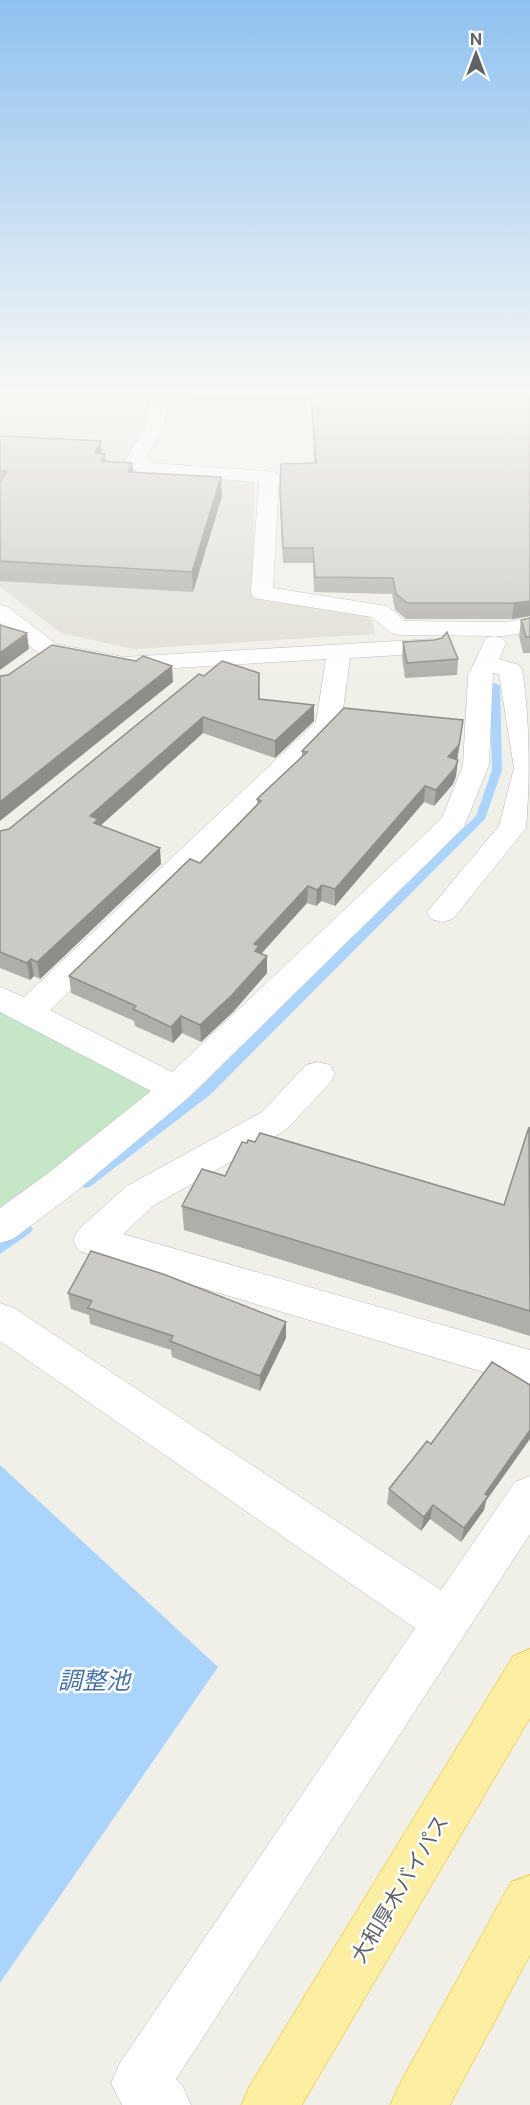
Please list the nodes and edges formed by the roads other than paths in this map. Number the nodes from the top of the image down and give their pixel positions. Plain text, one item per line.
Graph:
1 (268, 490) edge
2 (0, 612) edge
3 (530, 625) edge
4 (495, 645) junction
5 (49, 650) junction
6 (339, 650) junction
7 (222, 657) junction
8 (30, 664) edge
9 (185, 687) edge
10 (442, 912) dead end
11 (0, 998) edge
12 (29, 1011) junction
13 (318, 1074) dead end
14 (176, 1089) junction
15 (0, 1228) edge
16 (0, 1320) edge
17 (530, 1368) edge
18 (530, 1496) edge
19 (446, 1621) junction
20 (530, 1673) edge
21 (530, 1901) edge
22 (162, 2105) edge
23 (270, 2105) edge
24 (419, 2105) edge

1 - 4 street
2 - 5 street
3 - 4 street
4 - 6 street
4 - 10 street
4 - 14 street
5 - 7 street
5 - 8 street
6 - 7 street
6 - 12 street
7 - 9 street
11 - 12 street
12 - 14 street
13 - 17 street
14 - 15 street
16 - 19 street
18 - 19 street
19 - 22 street
20 - 23 highway, 大和厚木バイパス
21 - 24 highway

